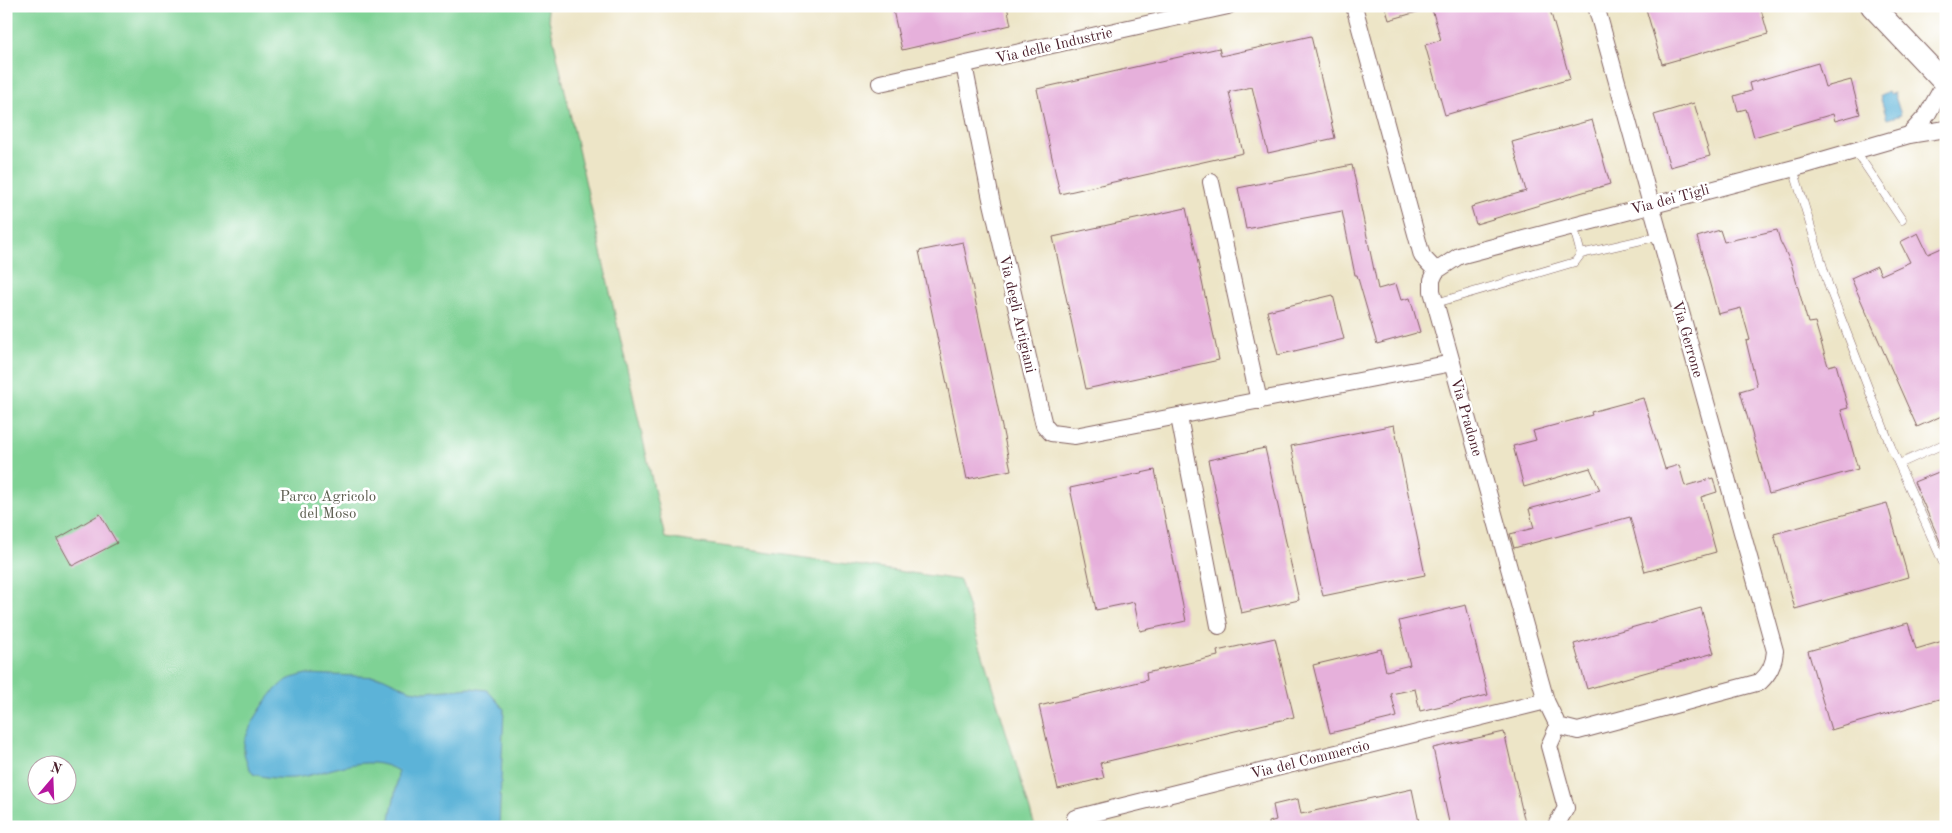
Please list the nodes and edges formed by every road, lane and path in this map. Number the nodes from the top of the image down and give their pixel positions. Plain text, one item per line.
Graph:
1 (1228, 6) edge
2 (1354, 6) edge
3 (1596, 6) edge
4 (1872, 6) edge
5 (964, 65) junction
6 (880, 83) dead end
7 (1945, 84) edge
8 (1946, 129) edge
9 (1908, 135) junction
10 (1856, 150) junction
11 (1793, 168) junction
12 (1211, 182) dead end
13 (1650, 204) junction
14 (1902, 220) dead end
15 (1573, 225) junction
16 (1659, 236) junction
17 (1581, 254) junction
18 (1436, 271) junction
19 (1436, 303) junction
20 (1452, 362) junction
21 (1259, 401) junction
22 (1179, 417) junction
23 (1946, 443) edge
24 (1899, 464) junction
25 (1946, 569) edge
26 (1219, 626) dead end
27 (1546, 701) junction
28 (1558, 726) junction
29 (1075, 818) dead end
30 (1555, 827) edge

1 - 5 street, Via delle Industrie
2 - 18 street
3 - 13 street, Via Gerrone
4 - 7 main road
5 - 6 street, Via delle Industrie
5 - 22 street, Via degli Artigiani
7 - 9 street
8 - 9 street, Via dei Tigli
9 - 10 street, Via dei Tigli
10 - 11 street, Via dei Tigli
10 - 14 lane
11 - 13 street, Via dei Tigli
11 - 24 lane
12 - 21 street
13 - 15 street, Via dei Tigli
13 - 16 street, Via Gerrone
15 - 17 lane
15 - 18 street, Via dei Tigli
16 - 17 lane
16 - 28 street, Via Gerrone
17 - 19 lane
18 - 19 street, Via Pradone
19 - 20 street, Via Pradone
20 - 21 street, Via degli Artigiani
20 - 27 street, Via Pradone
21 - 22 street, Via degli Artigiani
22 - 26 street
23 - 24 lane
24 - 25 lane
27 - 28 street, Via Pradone
27 - 29 street, Via del Commercio
28 - 30 street

